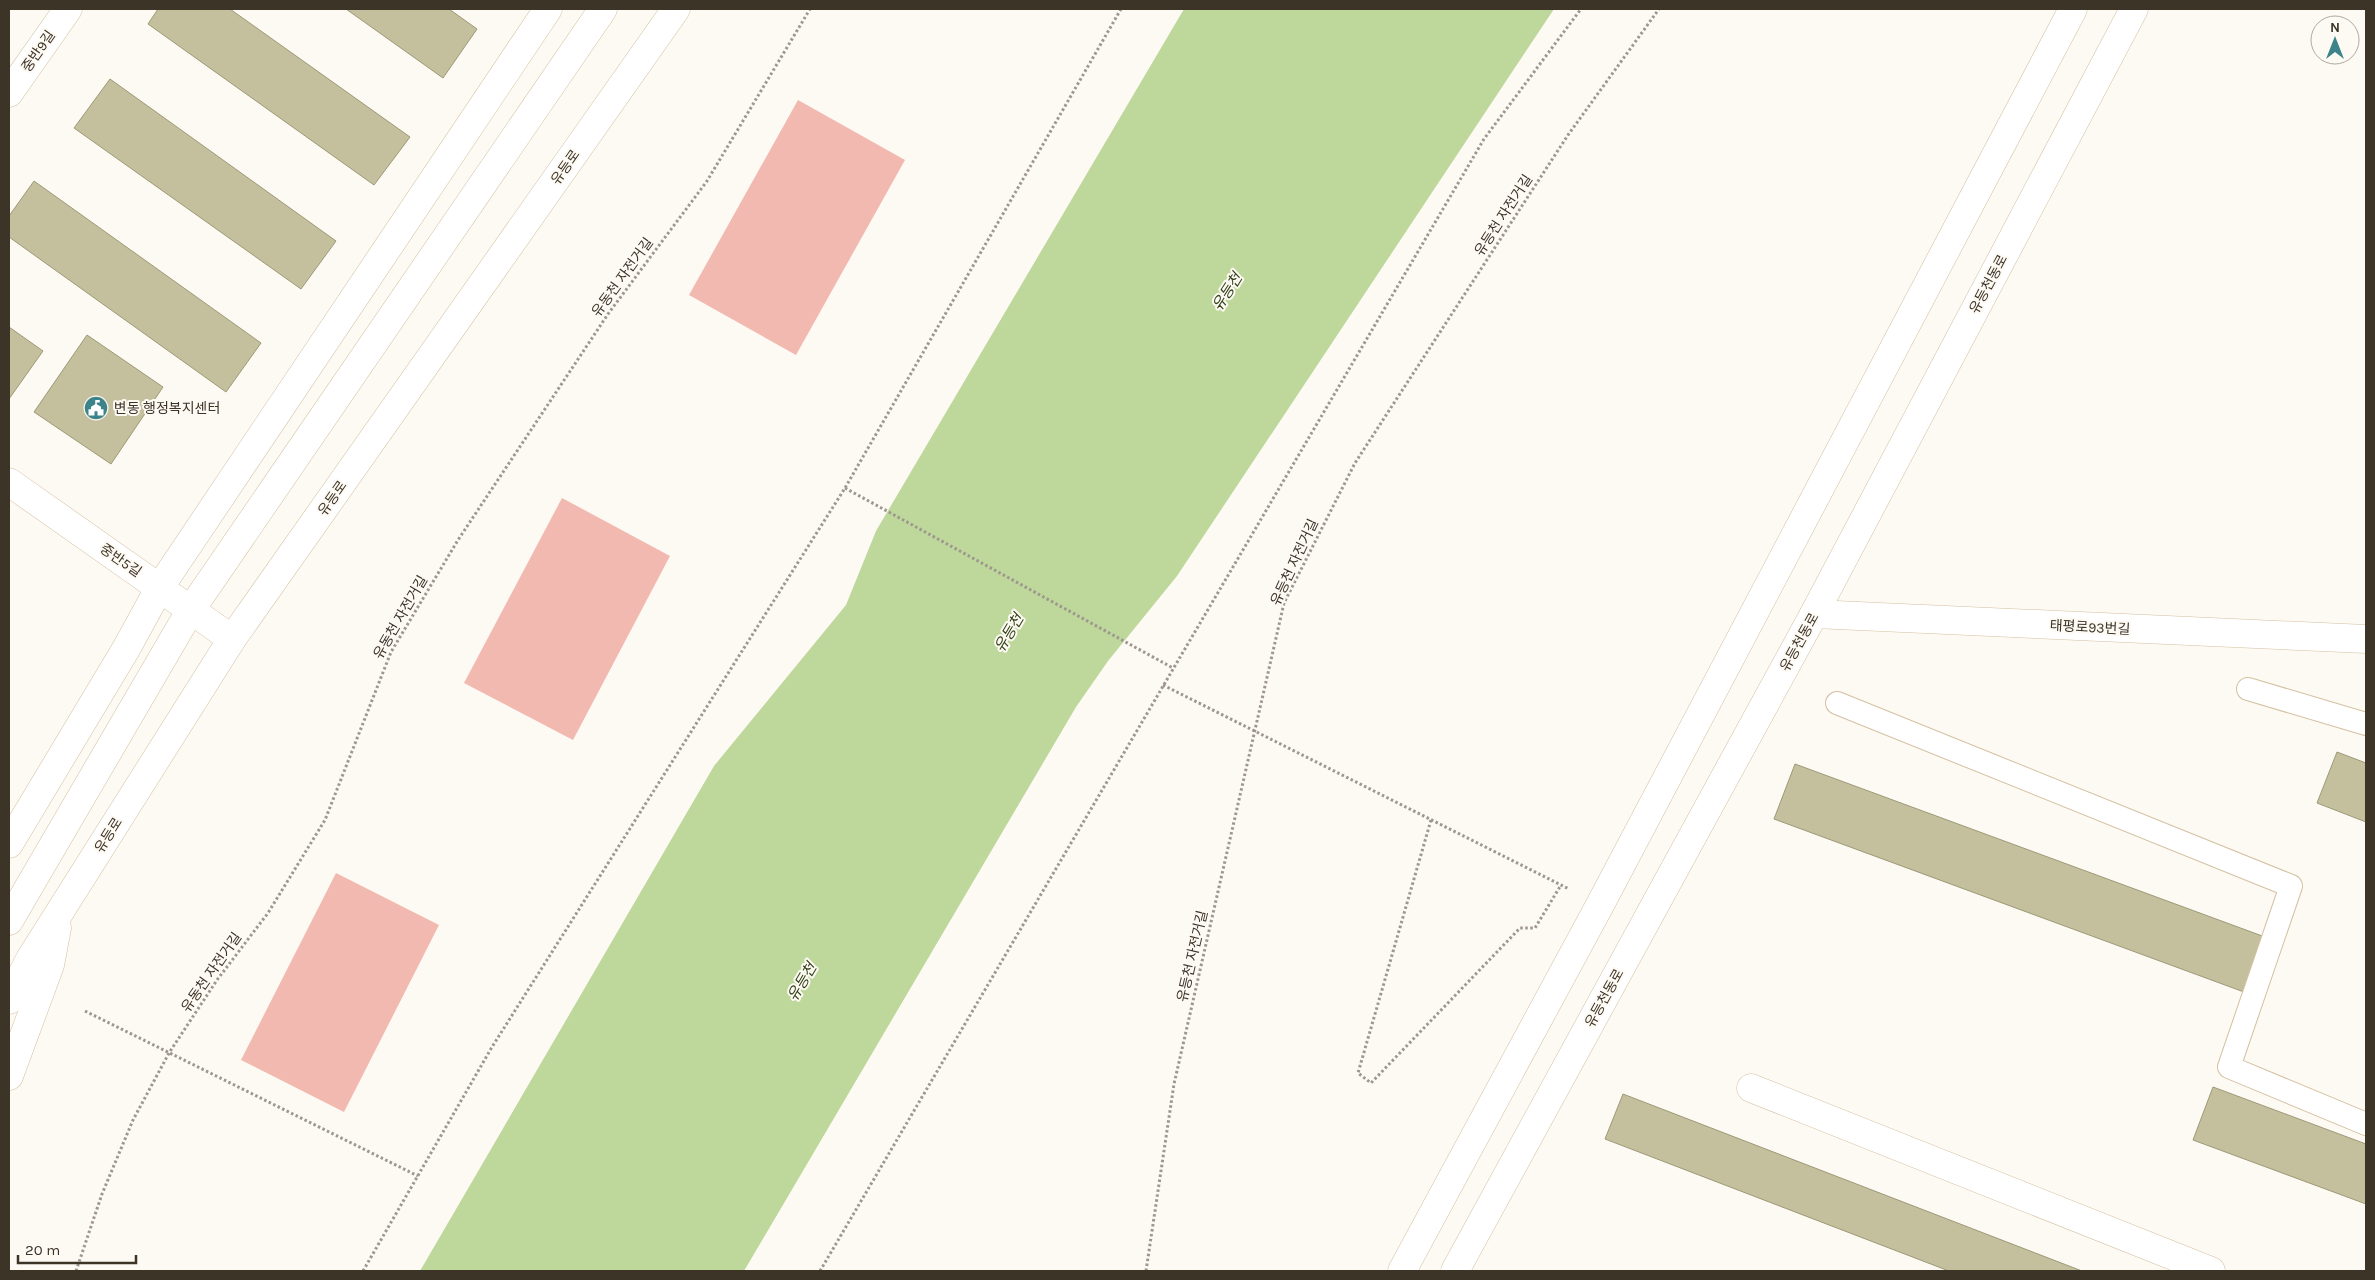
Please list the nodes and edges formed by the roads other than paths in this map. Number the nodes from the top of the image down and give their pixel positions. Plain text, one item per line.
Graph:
1 (68, 9) edge
2 (548, 9) edge
3 (603, 9) edge
4 (676, 9) edge
5 (2073, 9) edge
6 (2134, 9) edge
7 (9, 93) edge
8 (9, 482) edge
9 (160, 587) junction
10 (190, 611) junction
11 (1814, 614) junction
12 (232, 639) junction
13 (2366, 639) edge
14 (2248, 689) dead end
15 (1837, 703) dead end
16 (2366, 724) edge
17 (9, 844) edge
18 (59, 913) junction
19 (9, 921) edge
20 (9, 1000) edge
21 (9, 1076) edge
22 (1751, 1088) dead end
23 (2366, 1124) edge
24 (1402, 1271) edge
25 (1455, 1271) edge
26 (2211, 1271) edge

1 - 7 main road, 중반9길
2 - 9 main road
3 - 10 main road
4 - 12 main road, 유등로
5 - 24 main road
6 - 11 main road, 유등천동로
8 - 9 main road, 중반5길
9 - 10 main road, 중반5길
9 - 17 main road
10 - 12 main road, 중반5길
10 - 19 main road
11 - 13 main road, 태평로93번길
11 - 25 main road, 유등천동로
12 - 18 main road, 유등로
14 - 16 lane
15 - 23 lane
18 - 20 main road, 유등로
18 - 21 main road
22 - 26 main road

